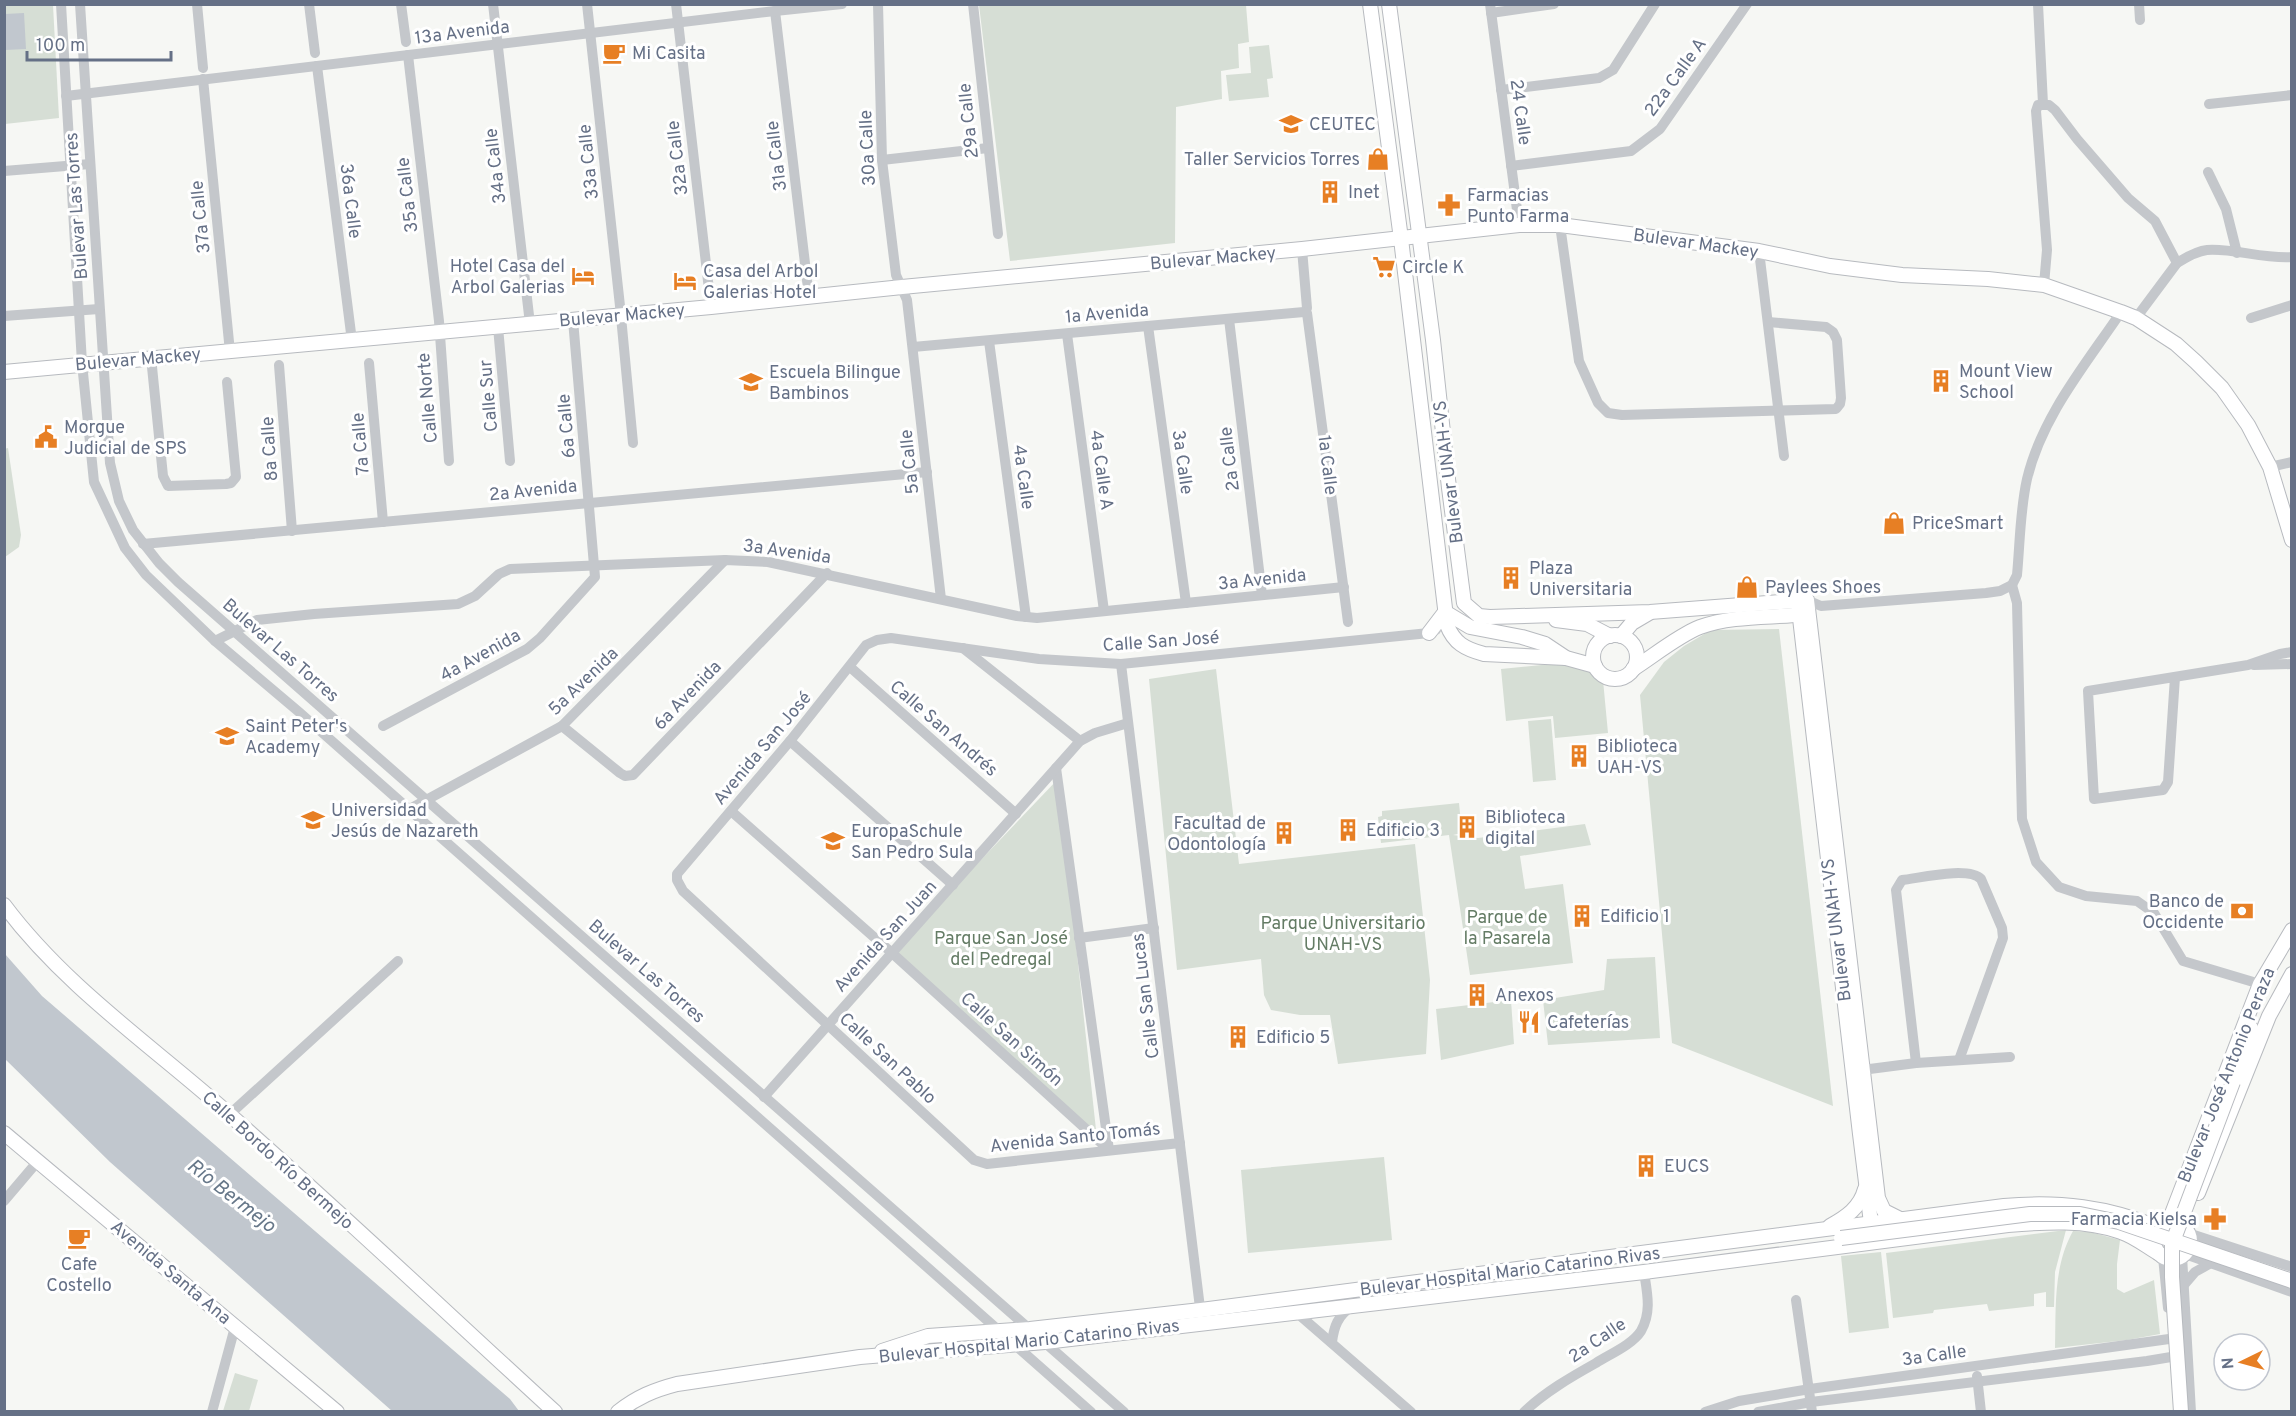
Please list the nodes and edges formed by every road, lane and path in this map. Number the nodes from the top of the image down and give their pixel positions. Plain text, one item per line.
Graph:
1 (61, 4) edge
2 (80, 4) edge
3 (197, 4) edge
4 (309, 4) edge
5 (401, 4) edge
6 (493, 4) edge
7 (587, 4) edge
8 (676, 4) edge
9 (842, 4) edge
10 (878, 4) edge
11 (973, 4) edge
12 (1370, 4) edge
13 (1389, 4) edge
14 (1554, 4) edge
15 (1655, 4) edge
16 (1747, 4) edge
17 (2038, 4) edge
18 (2139, 4) edge
19 (1491, 9) edge
20 (775, 10) junction
21 (2140, 20) dead end
22 (678, 22) junction
23 (590, 33) junction
24 (406, 42) dead end
25 (497, 44) junction
26 (315, 53) dead end
27 (408, 55) junction
28 (317, 66) junction
29 (203, 74) junction
30 (1501, 90) junction
31 (85, 94) junction
32 (2292, 95) edge
33 (66, 96) junction
34 (2043, 104) junction
35 (2209, 104) dead end
36 (988, 148) junction
37 (882, 160) junction
38 (90, 164) junction
39 (70, 166) junction
40 (1511, 166) junction
41 (4, 171) edge
42 (2208, 172) dead end
43 (1519, 225) junction
44 (1560, 225) junction
45 (998, 234) dead end
46 (1420, 236) junction
47 (1401, 239) junction
48 (1302, 249) junction
49 (1759, 251) junction
50 (2237, 253) junction
51 (2292, 257) edge
52 (2177, 263) junction
53 (2044, 285) junction
54 (902, 287) junction
55 (808, 297) junction
56 (2292, 305) edge
57 (711, 307) junction
58 (99, 309) junction
59 (79, 310) junction
60 (1306, 310) junction
61 (2121, 312) junction
62 (621, 315) junction
63 (4, 316) edge
64 (2136, 318) junction
65 (2251, 318) dead end
66 (1229, 319) junction
67 (573, 320) junction
68 (1768, 322) junction
69 (530, 324) junction
70 (1148, 326) junction
71 (498, 327) junction
72 (438, 332) junction
73 (1067, 334) junction
74 (352, 341) junction
75 (989, 341) junction
76 (913, 347) junction
77 (230, 352) junction
78 (151, 357) junction
79 (103, 361) junction
80 (82, 363) junction
81 (369, 363) dead end
82 (279, 365) dead end
83 (4, 372) edge
84 (227, 382) dead end
85 (1778, 411) junction
86 (106, 424) junction
87 (87, 426) junction
88 (633, 442) dead end
89 (1784, 456) dead end
90 (449, 461) dead end
91 (510, 461) dead end
92 (2292, 462) edge
93 (2270, 467) junction
94 (927, 472) junction
95 (590, 501) junction
96 (383, 522) junction
97 (291, 531) junction
98 (2292, 540) edge
99 (143, 544) junction
100 (725, 560) junction
101 (595, 566) junction
102 (826, 573) junction
103 (2012, 585) junction
104 (1344, 587) junction
105 (1262, 595) junction
106 (941, 599) junction
107 (1186, 603) junction
108 (1807, 607) junction
109 (1104, 611) junction
110 (1650, 612) junction
111 (1548, 615) junction
112 (1026, 617) junction
113 (1446, 618) junction
114 (234, 632) junction
115 (1429, 633) joint
116 (1616, 636) junction
117 (877, 640) joint
118 (1351, 640) junction
119 (215, 641) junction
120 (962, 648) junction
121 (2292, 652) edge
122 (1566, 658) junction
123 (1121, 664) junction
124 (2292, 664) edge
125 (2248, 665) junction
126 (1595, 666) junction
127 (850, 667) junction
128 (1633, 669) junction
129 (2175, 677) junction
130 (1128, 723) junction
131 (383, 726) dead end
132 (562, 726) junction
133 (790, 741) junction
134 (1080, 741) junction
135 (1056, 768) junction
136 (429, 800) junction
137 (408, 810) junction
138 (731, 812) junction
139 (1016, 814) junction
140 (677, 880) joint
141 (952, 885) junction
142 (4, 905) edge
143 (1154, 928) junction
144 (2292, 930) edge
145 (1079, 938) junction
146 (892, 953) junction
147 (398, 961) dead end
148 (2292, 974) edge
149 (2260, 984) junction
150 (1848, 989) junction
151 (2252, 1004) junction
152 (2269, 1016) junction
153 (828, 1025) junction
154 (2251, 1033) junction
155 (2010, 1057) dead end
156 (1959, 1060) junction
157 (1916, 1063) junction
158 (1862, 1070) junction
159 (764, 1096) junction
160 (230, 1114) junction
161 (4, 1133) edge
162 (1180, 1143) junction
163 (1109, 1150) junction
164 (974, 1160) joint
165 (38, 1161) junction
166 (1866, 1187) junction
167 (4, 1201) edge
168 (1902, 1220) junction
169 (1870, 1223) junction
170 (2163, 1226) junction
171 (1821, 1231) junction
172 (2186, 1231) junction
173 (1774, 1237) junction
174 (1881, 1242) junction
175 (1800, 1243) junction
176 (1776, 1255) junction
177 (2160, 1255) junction
178 (2184, 1255) junction
179 (2211, 1263) junction
180 (2292, 1267) edge
181 (1644, 1272) junction
182 (2292, 1281) edge
183 (2183, 1286) junction
184 (2292, 1292) edge
185 (1796, 1300) dead end
186 (1352, 1307) junction
187 (1297, 1313) junction
188 (1202, 1317) junction
189 (236, 1327) junction
190 (1030, 1329) junction
191 (1000, 1332) junction
192 (2169, 1339) junction
193 (1044, 1342) junction
194 (1332, 1342) junction
195 (1018, 1345) junction
196 (2187, 1348) junction
197 (2171, 1357) junction
198 (860, 1358) junction
199 (1976, 1366) junction
200 (1978, 1383) junction
201 (1810, 1389) junction
202 (1812, 1407) edge
203 (1410, 1411) edge
204 (212, 1412) edge
205 (337, 1412) edge
206 (555, 1412) edge
207 (618, 1412) edge
208 (1091, 1412) edge
209 (1124, 1412) edge
210 (1524, 1412) edge
211 (1705, 1412) edge
212 (1758, 1412) edge
213 (1981, 1412) edge
214 (2175, 1412) edge
215 (2181, 1412) edge
216 (2191, 1412) edge

1 - 33 street, Bulevar Las Torres
2 - 31 street, Bulevar Las Torres
3 - 29 street, 37a Calle
4 - 26 street
5 - 24 street
6 - 25 street, 34a Calle
7 - 23 street, 33a Calle
8 - 22 street, 32a Calle
9 - 20 street, 13a Avenida
10 - 37 street, 30a Calle
11 - 36 street, 29a Calle
12 - 47 main road, Bulevar UNAH-VS
13 - 46 main road, Bulevar UNAH-VS
14 - 19 street
15 - 30 street
16 - 40 street, 22a Calle A
17 - 34 street
18 - 21 street
19 - 30 street, 24 Calle
20 - 22 street, 13a Avenida
20 - 55 street, 31a Calle
22 - 23 street, 13a Avenida
22 - 57 street, 32a Calle
23 - 25 street, 13a Avenida
23 - 62 street, 33a Calle
25 - 27 street, 13a Avenida
25 - 69 street, 34a Calle
27 - 28 street, 13a Avenida
27 - 72 street, 35a Calle
28 - 29 street, 13a Avenida
28 - 74 street, 36a Calle
29 - 31 street, 13a Avenida
29 - 77 street, 37a Calle
30 - 40 street, 24 Calle
31 - 33 street, 13a Avenida
31 - 38 street, Bulevar Las Torres
32 - 35 street
33 - 39 street, Bulevar Las Torres
34 - 52 street
34 - 53 street
36 - 37 street
36 - 45 street, 29a Calle
37 - 54 street, 30a Calle
38 - 39 street
38 - 58 street, Bulevar Las Torres
39 - 41 street
39 - 59 street, Bulevar Las Torres
40 - 43 street, 24 Calle
42 - 50 street
43 - 44 main road, Bulevar Mackey
43 - 46 main road, Bulevar Mackey
44 - 49 main road, Bulevar Mackey
44 - 85 street
46 - 47 main road, Bulevar Mackey
46 - 111 main road, Bulevar UNAH-VS
47 - 48 main road, Bulevar Mackey
47 - 113 main road, Bulevar UNAH-VS
48 - 54 main road, Bulevar Mackey
48 - 60 street, 1a Calle
49 - 53 main road, Bulevar Mackey
49 - 68 street
50 - 51 street
50 - 52 street
52 - 64 street
53 - 61 main road, Bulevar Mackey
54 - 55 main road, Bulevar Mackey
54 - 76 street, 5a Calle
55 - 57 main road, Bulevar Mackey
56 - 65 street
57 - 62 main road, Bulevar Mackey
58 - 59 street
58 - 79 street, Bulevar Las Torres
59 - 63 street
59 - 80 street, Bulevar Las Torres
60 - 66 street, 1a Avenida
60 - 104 street, 1a Calle
61 - 64 main road, Bulevar Mackey
61 - 103 street
62 - 67 main road, Bulevar Mackey
62 - 88 street, 33a Calle
64 - 93 main road, Bulevar Mackey
66 - 70 street, 1a Avenida
66 - 105 street, 2a Calle
67 - 69 main road, Bulevar Mackey
67 - 95 street, 6a Calle
68 - 85 street
68 - 85 street
69 - 71 main road, Bulevar Mackey
70 - 73 street, 1a Avenida
70 - 107 street, 3a Calle
71 - 72 main road, Bulevar Mackey
71 - 91 street, Calle Sur
72 - 74 main road, Bulevar Mackey
72 - 90 street, Calle Norte
73 - 75 street, 1a Avenida
73 - 109 street, 4a Calle A
74 - 77 main road, Bulevar Mackey
75 - 76 street, 1a Avenida
75 - 112 street, 4a Calle
76 - 94 street, 5a Calle
77 - 78 main road, Bulevar Mackey
78 - 79 main road, Bulevar Mackey
78 - 84 street
79 - 80 main road, Bulevar Mackey
79 - 86 street, Bulevar Las Torres
80 - 83 main road, Bulevar Mackey
80 - 87 street, Bulevar Las Torres
81 - 96 street, 7a Calle
82 - 97 street, 8a Calle
85 - 89 street
86 - 87 street
86 - 99 street, Bulevar Las Torres
87 - 119 street, Bulevar Las Torres
92 - 93 street
93 - 98 main road, Bulevar Mackey
94 - 95 street, 2a Avenida
94 - 106 street, 5a Calle
95 - 96 street, 2a Avenida
95 - 101 street, 6a Calle
96 - 97 street, 2a Avenida
97 - 99 street, 2a Avenida
99 - 114 street, Bulevar Las Torres
100 - 101 street, 3a Avenida
100 - 102 street, 3a Avenida
100 - 132 street, 5a Avenida
101 - 114 street, 3a Avenida
101 - 131 street, 4a Avenida
102 - 106 street, 3a Avenida
102 - 132 street, 6a Avenida
103 - 108 street
103 - 149 street
104 - 105 street, 3a Avenida
104 - 118 street, 1a Calle
105 - 107 street, 3a Avenida
106 - 112 street, 3a Avenida
107 - 109 street, 3a Avenida
108 - 110 main road, Bulevar UNAH-VS
108 - 128 main road
108 - 150 main road, Bulevar UNAH-VS
109 - 112 street, 3a Avenida
110 - 111 main road, Bulevar UNAH-VS
110 - 116 main road
111 - 116 main road
113 - 115 main road
113 - 122 main road
113 - 122 main road
114 - 119 street, 3a Avenida
114 - 136 street, Bulevar Las Torres
115 - 118 street, Calle San José
116 - 126 main road
116 - 128 main road
117 - 120 street, Calle San José
117 - 127 street, Avenida San José
118 - 123 street, Calle San José
119 - 137 street, Bulevar Las Torres
120 - 123 street, Calle San José
120 - 134 street
121 - 125 street
122 - 126 main road
123 - 130 street, Calle San Lucas
124 - 125 street
125 - 129 street
126 - 128 main road
127 - 133 street, Avenida San José
127 - 139 street, Calle San Andrés
129 - 129 street
130 - 134 street, Avenida San Juan
130 - 143 street, Calle San Lucas
132 - 136 street, 5a Avenida
133 - 138 street, Avenida San José
133 - 141 street
134 - 135 street, Avenida San Juan
135 - 139 street, Avenida San Juan
135 - 145 street
136 - 137 street, 5a Avenida
136 - 159 street, Bulevar Las Torres
137 - 191 street, Bulevar Las Torres
138 - 140 street, Avenida San José
138 - 146 street, Calle San Simón
139 - 141 street, Avenida San Juan
140 - 153 street, Calle San Pablo
141 - 146 street, Avenida San Juan
142 - 160 main road, Calle Bordo Río Bermejo
143 - 145 street
143 - 162 street, Calle San Lucas
144 - 149 main road, Bulevar José Antonio Peraza
145 - 163 street
146 - 153 street, Avenida San Juan
146 - 163 street, Calle San Simón
147 - 160 street
148 - 152 main road, Bulevar José Antonio Peraza
149 - 151 main road, Bulevar José Antonio Peraza
150 - 158 main road, Bulevar UNAH-VS
150 - 166 main road, Bulevar UNAH-VS
151 - 154 main road
151 - 170 main road, Bulevar José Antonio Peraza
152 - 154 main road
152 - 172 main road, Bulevar José Antonio Peraza
153 - 159 street, Avenida San Juan
153 - 164 street, Calle San Pablo
154 - 215 main road, bridge
155 - 156 street
156 - 157 street
156 - 157 street
157 - 158 street
158 - 168 main road, Bulevar UNAH-VS
159 - 190 street, Bulevar Las Torres
160 - 206 main road, Calle Bordo Río Bermejo
161 - 165 main road, Avenida Santa Ana
162 - 163 street, Avenida Santo Tomás
162 - 188 street, Calle San Lucas
163 - 164 street, Avenida Santo Tomás
165 - 167 street
165 - 189 main road, Avenida Santa Ana
166 - 169 main road, Bulevar UNAH-VS
166 - 171 main road
168 - 169 main road, Bulevar Hospital Mario Catarino Rivas
168 - 170 main road, Bulevar Hospital Mario Catarino Rivas
169 - 171 main road, Bulevar Hospital Mario Catarino Rivas
169 - 174 main road, Bulevar UNAH-VS
170 - 172 main road
170 - 177 main road
171 - 173 main road, Bulevar Hospital Mario Catarino Rivas
172 - 178 main road
172 - 180 street
173 - 175 main road
173 - 188 main road, Bulevar Hospital Mario Catarino Rivas
174 - 176 main road, Bulevar Hospital Mario Catarino Rivas
174 - 177 main road, Bulevar Hospital Mario Catarino Rivas
175 - 176 main road
175 - 182 main road, bridge
176 - 181 main road, Bulevar Hospital Mario Catarino Rivas
177 - 178 main road
177 - 192 street
178 - 179 street
178 - 183 street
179 - 183 street
179 - 184 street
181 - 186 main road, Bulevar Hospital Mario Catarino Rivas
181 - 210 street, 2a Calle
183 - 196 street
185 - 201 street
186 - 187 main road, Bulevar Hospital Mario Catarino Rivas
186 - 194 street
187 - 188 main road, Bulevar Hospital Mario Catarino Rivas
187 - 194 street
188 - 190 main road, Bulevar Hospital Mario Catarino Rivas
188 - 193 main road, Bulevar Hospital Mario Catarino Rivas
189 - 204 street
189 - 205 main road, Avenida Santa Ana
190 - 191 main road, Bulevar Hospital Mario Catarino Rivas
190 - 193 street, Bulevar Las Torres
191 - 195 street, Bulevar Las Torres
191 - 198 main road, Bulevar Hospital Mario Catarino Rivas
192 - 197 street
192 - 199 street, 3a Calle
193 - 195 main road, Bulevar Hospital Mario Catarino Rivas
193 - 209 street
194 - 203 street
195 - 198 main road, Bulevar Hospital Mario Catarino Rivas
195 - 208 street
196 - 197 street, 3a Calle
196 - 216 street
197 - 200 street, 3a Calle
197 - 214 street
198 - 207 main road, Bulevar Hospital Mario Catarino Rivas
199 - 200 street
199 - 201 street, 3a Calle
200 - 202 street, 3a Calle
200 - 213 street
201 - 202 street
201 - 211 street, 3a Calle
202 - 212 street, 3a Calle

